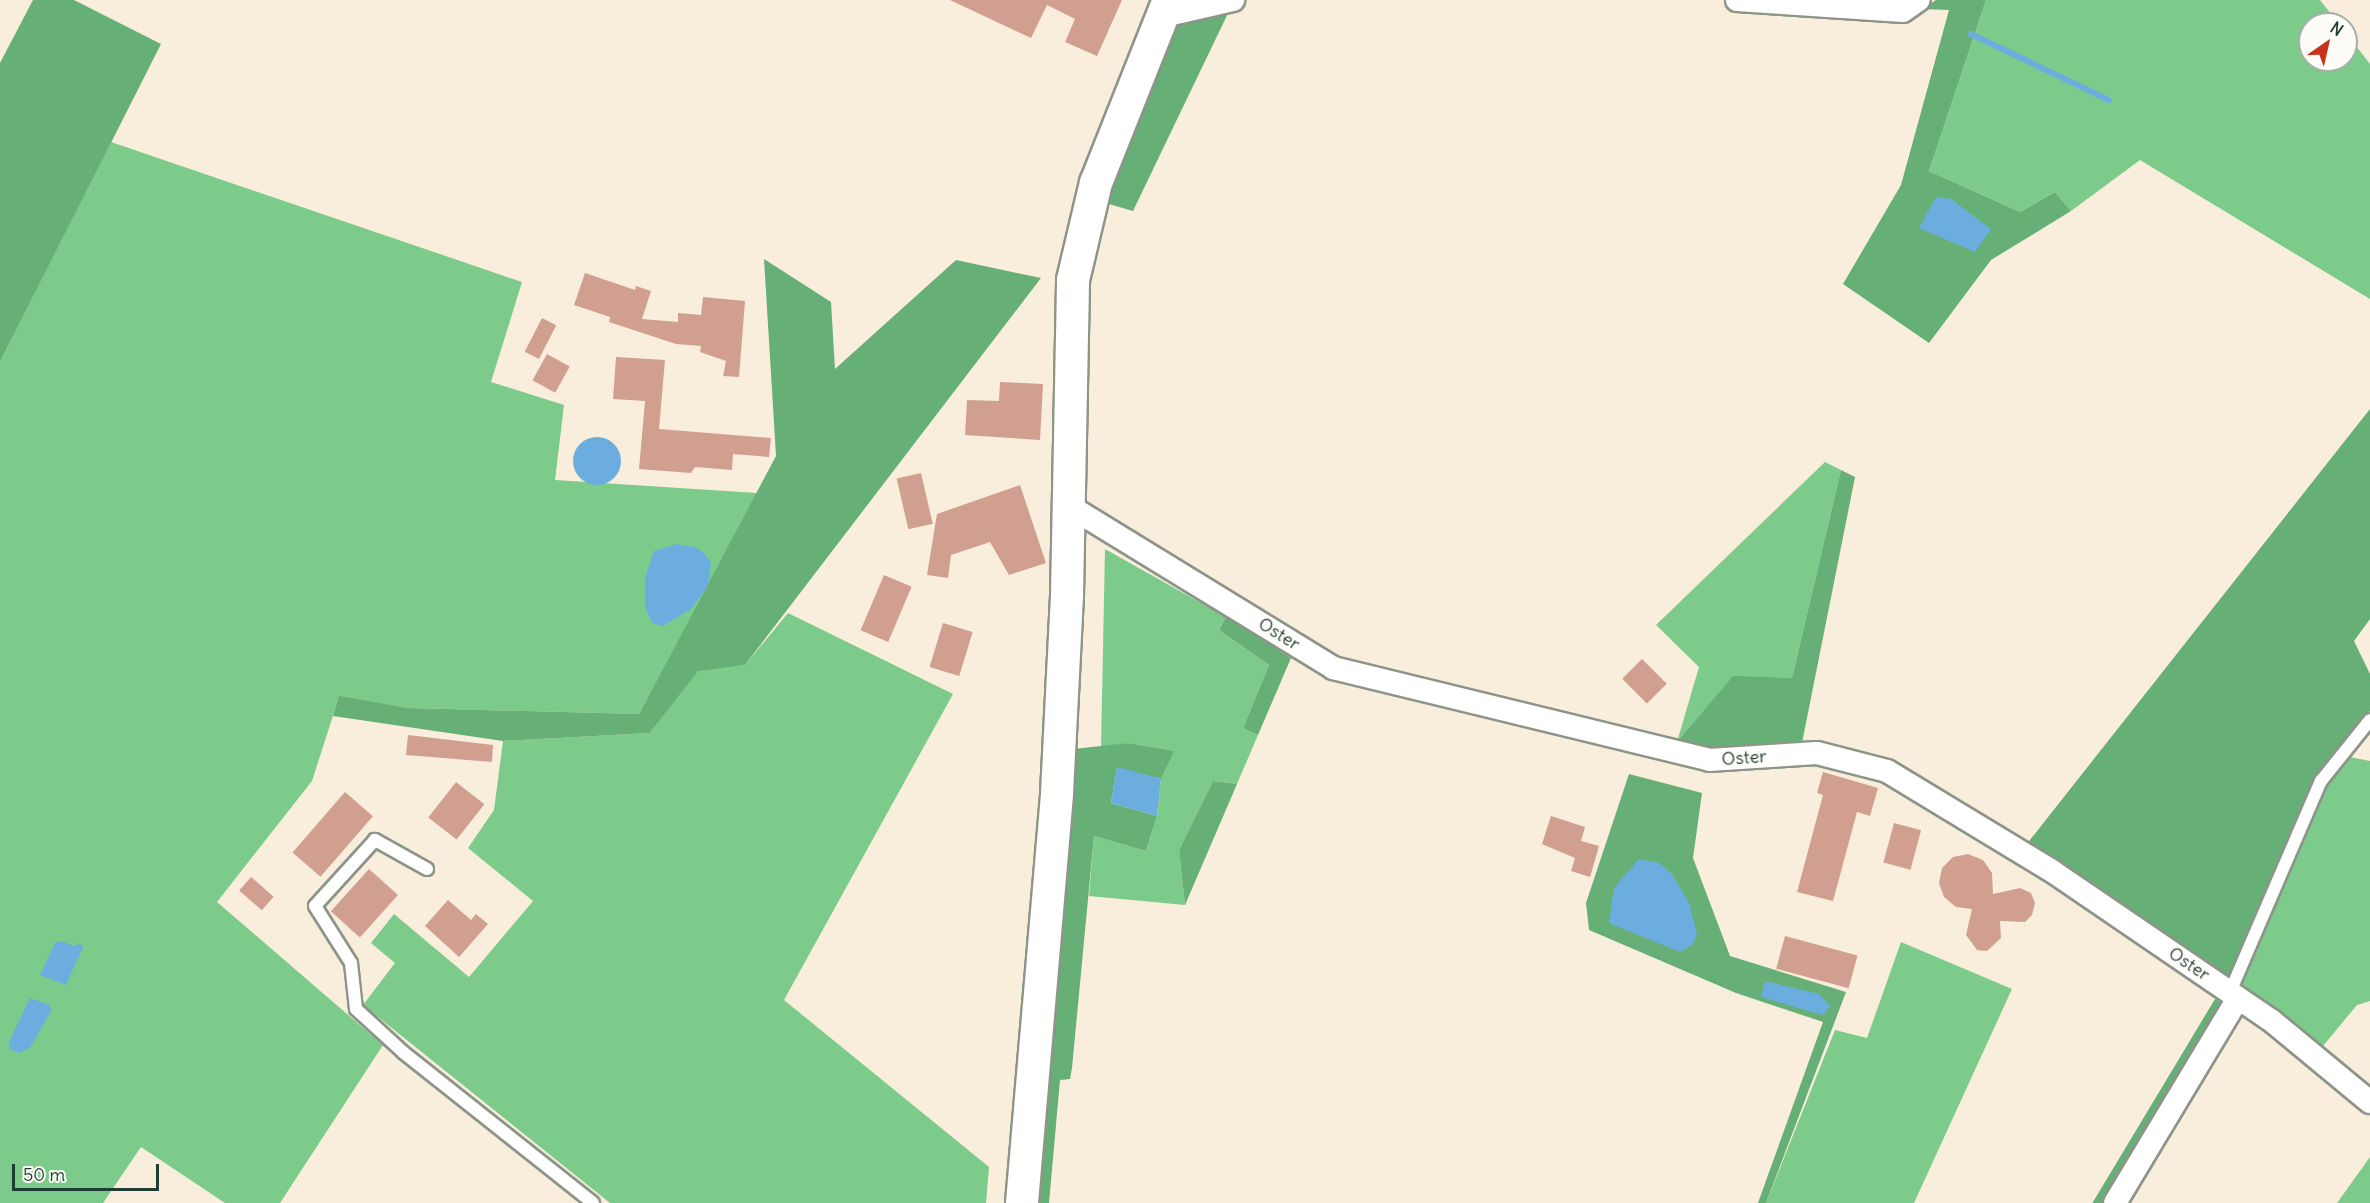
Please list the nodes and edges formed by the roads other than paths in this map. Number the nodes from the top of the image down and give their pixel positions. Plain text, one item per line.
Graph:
1 (1233, 0) edge
2 (1737, 0) edge
3 (1919, 0) edge
4 (1166, 8) edge
5 (1069, 506) junction
6 (2370, 720) edge
7 (428, 869) dead end
8 (2234, 995) junction
9 (2370, 1102) edge
10 (593, 1203) edge
11 (1022, 1203) edge
12 (2115, 1203) edge

1 - 4 street
2 - 3 street
4 - 5 main road
5 - 8 street, Oster
5 - 11 main road
6 - 8 lane
7 - 10 lane
8 - 9 street, Oster
8 - 12 street

